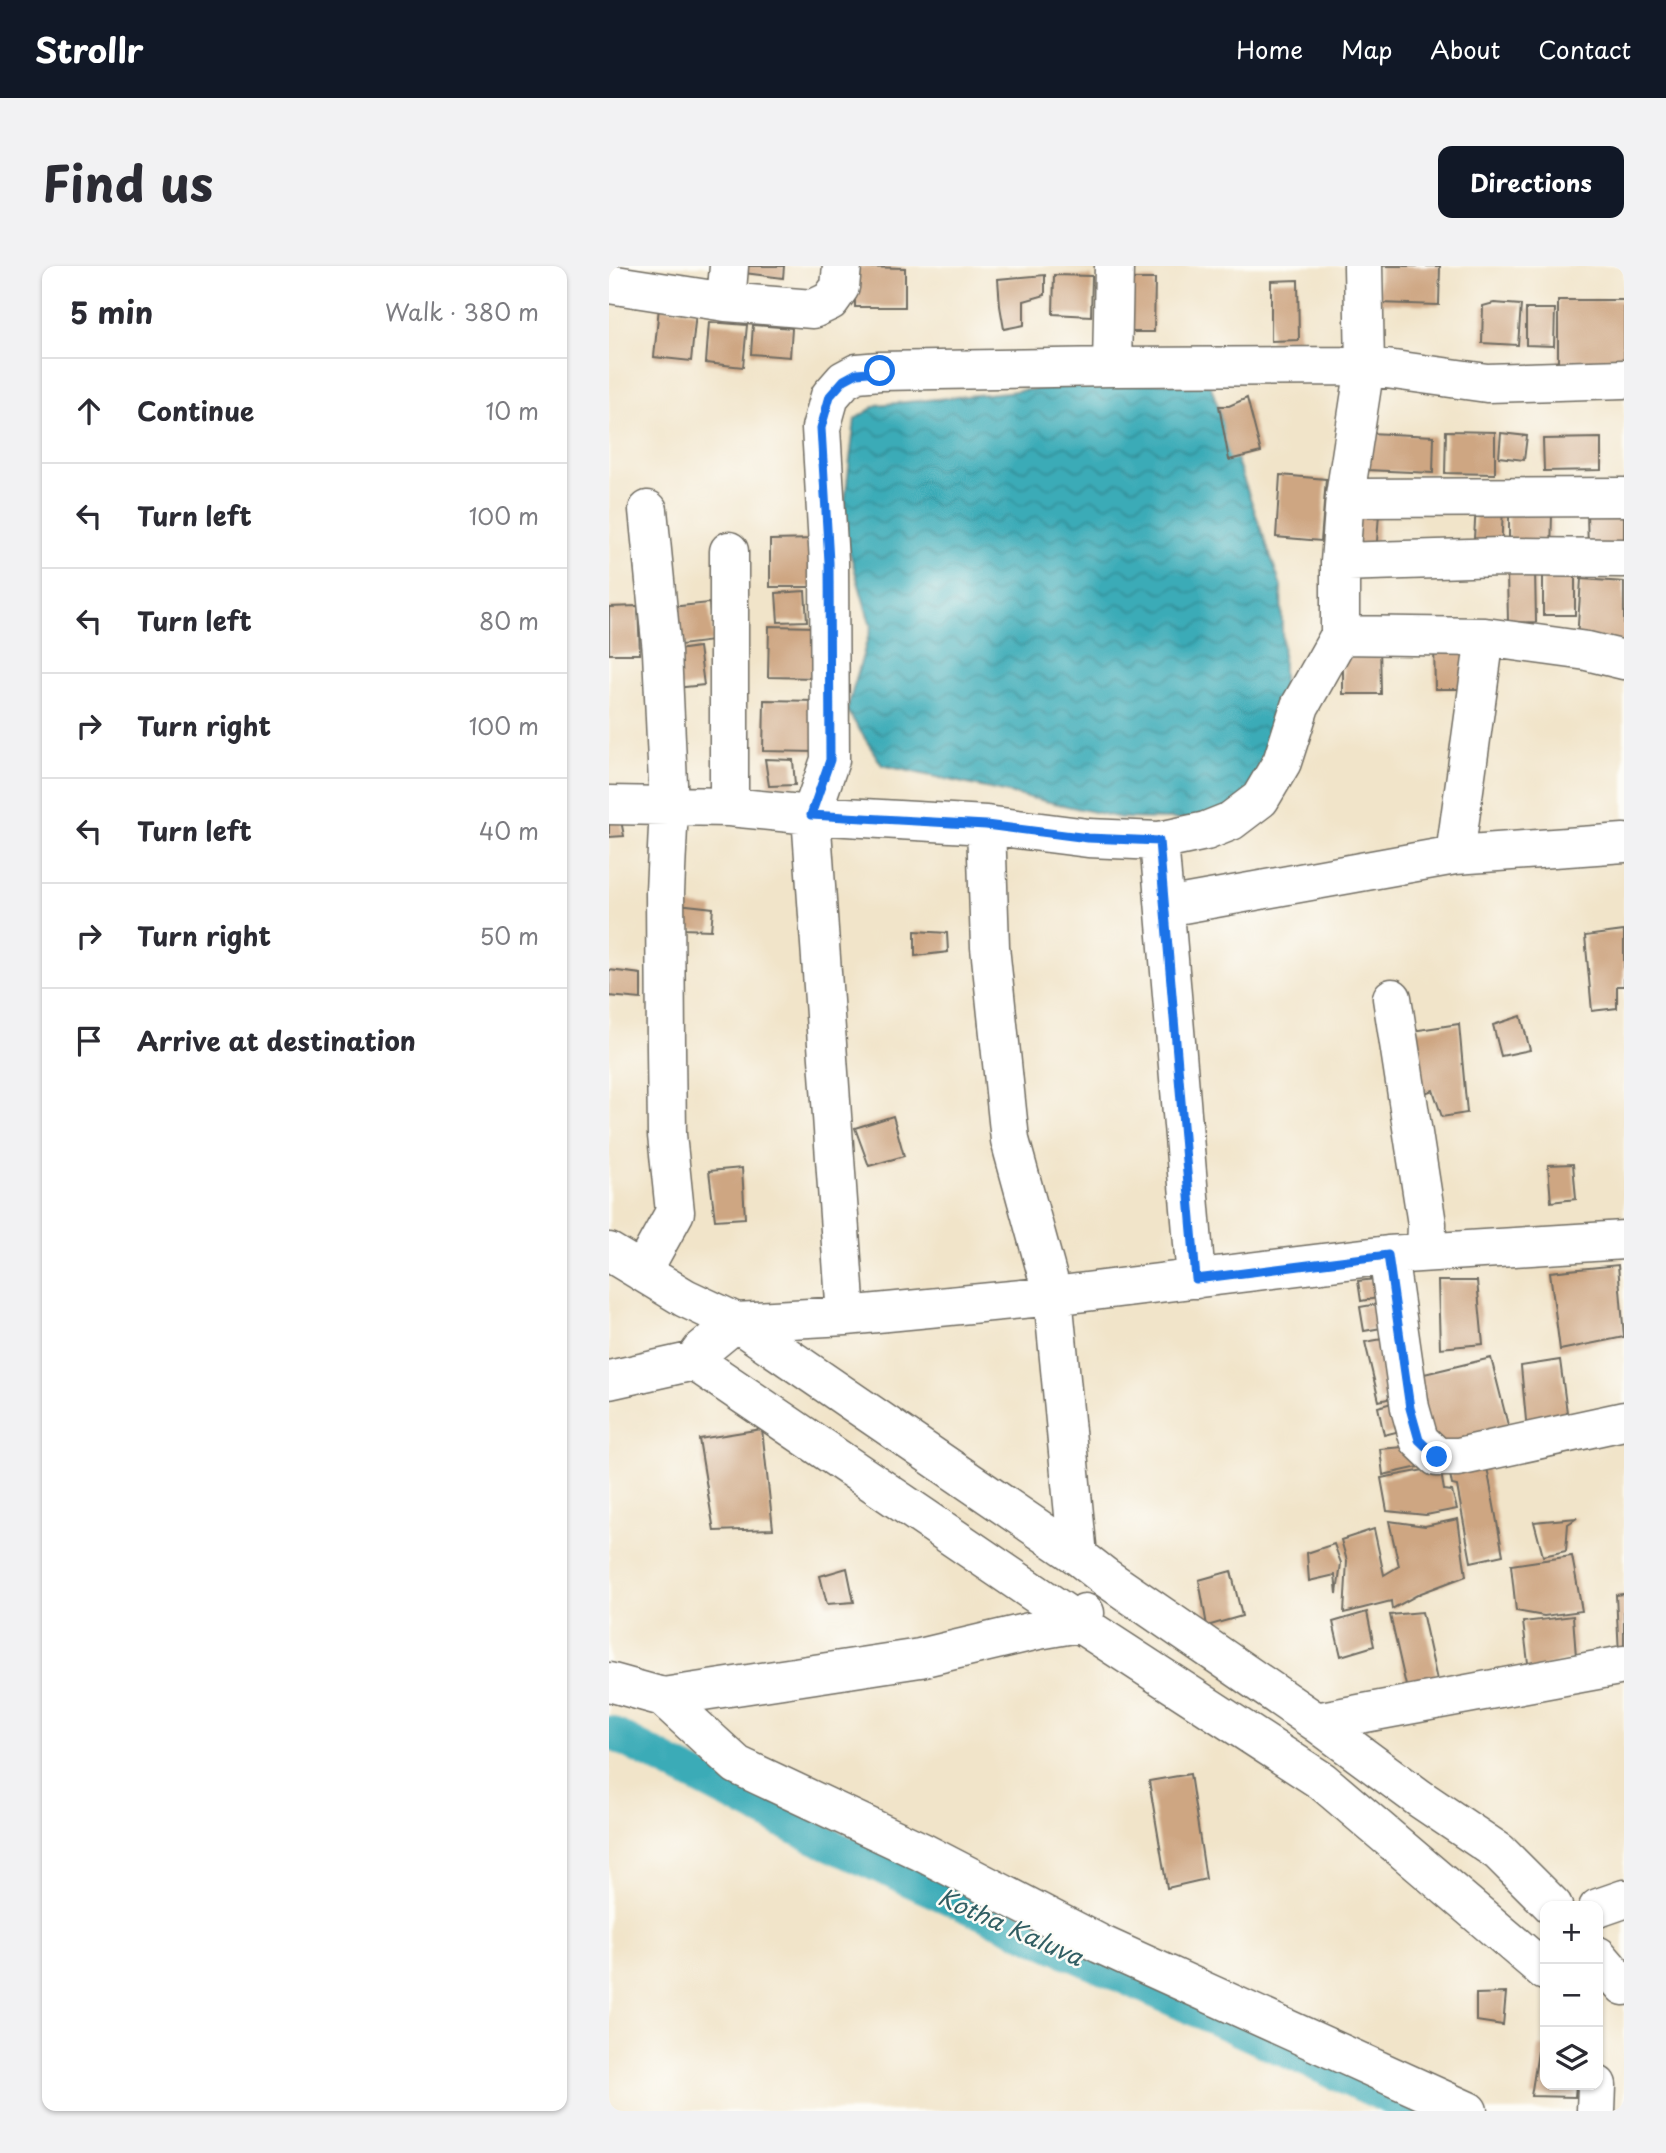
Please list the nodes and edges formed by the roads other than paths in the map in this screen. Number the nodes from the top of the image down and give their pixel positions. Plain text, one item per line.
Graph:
1 (842, 266) edge
2 (1114, 266) edge
3 (1363, 266) edge
4 (612, 278) edge
5 (728, 284) edge
6 (1365, 366) junction
7 (1112, 367) junction
8 (1624, 379) edge
9 (1345, 496) junction
10 (1624, 497) edge
11 (648, 510) dead end
12 (729, 551) dead end
13 (1624, 558) edge
14 (1340, 562) junction
15 (1340, 635) junction
16 (1485, 637) junction
17 (1624, 660) edge
18 (609, 805) edge
19 (669, 806) junction
20 (729, 807) junction
21 (811, 815) junction
22 (986, 825) junction
23 (1159, 841) junction
24 (1624, 843) edge
25 (1455, 855) junction
26 (1166, 907) junction
27 (1392, 998) dead end
28 (1624, 1240) edge
29 (609, 1252) edge
30 (1426, 1252) junction
31 (1388, 1255) junction
32 (642, 1272) junction
33 (1196, 1279) junction
34 (1053, 1296) junction
35 (846, 1316) junction
36 (715, 1340) junction
37 (609, 1380) edge
38 (1624, 1422) edge
39 (1089, 1592) junction
40 (1624, 1665) edge
41 (609, 1682) edge
42 (663, 1698) junction
43 (1316, 1722) junction
44 (1624, 1899) edge
45 (1548, 1901) edge
46 (1603, 1906) edge
47 (1603, 1962) edge
48 (1540, 1967) edge
49 (1624, 1986) edge
50 (1597, 2090) edge
51 (1468, 2111) edge
52 (1596, 2111) edge

1 - 5 street
2 - 7 street
3 - 6 street
4 - 5 street
6 - 7 street
6 - 8 street
6 - 9 street
7 - 21 street
9 - 10 street
9 - 14 street
11 - 19 street
12 - 20 street
13 - 14 street
14 - 15 street
15 - 16 street
15 - 23 street
16 - 17 street
16 - 25 street
18 - 19 street
19 - 20 street
19 - 32 street
20 - 21 street
21 - 22 street
21 - 35 street
22 - 23 street
22 - 34 street
23 - 26 street
24 - 25 street
25 - 26 street
26 - 33 street
27 - 30 street
28 - 30 street
29 - 32 street
30 - 31 street
31 - 33 street
31 - 38 street
32 - 36 street
33 - 34 street
34 - 35 street
34 - 39 street
35 - 36 street
36 - 37 street
36 - 39 street
36 - 39 street
39 - 42 street
39 - 43 street
39 - 48 street
40 - 43 street
41 - 42 street
42 - 51 street
43 - 45 street
44 - 46 street
47 - 49 street
50 - 52 street

